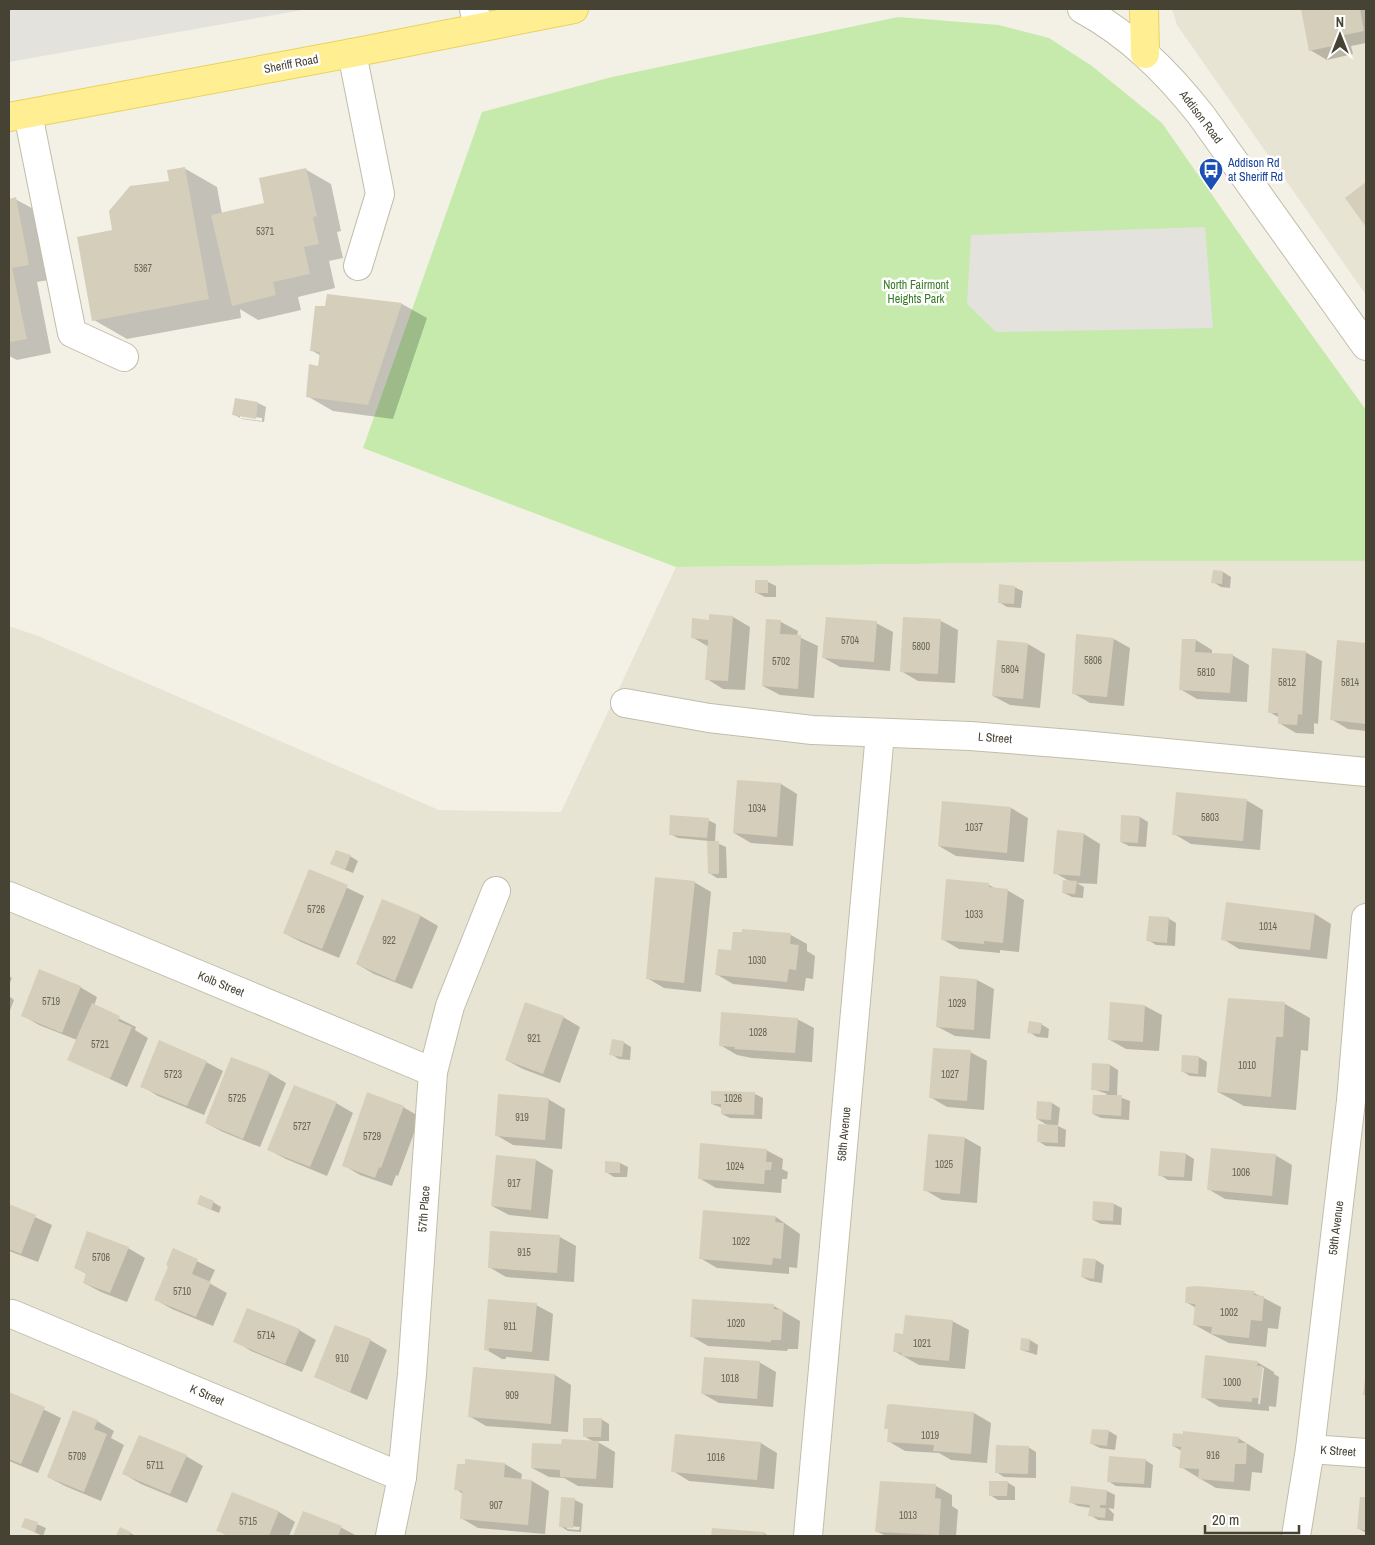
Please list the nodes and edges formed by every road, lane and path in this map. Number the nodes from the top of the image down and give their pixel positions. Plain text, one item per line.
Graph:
1 (573, 9) edge
2 (1082, 9) edge
3 (1144, 9) edge
4 (476, 18) edge
5 (352, 53) junction
6 (1145, 54) junction
7 (18, 115) edge
8 (358, 266) dead end
9 (1366, 346) edge
10 (124, 357) dead end
11 (624, 703) dead end
12 (880, 733) junction
13 (1366, 772) edge
14 (496, 891) dead end
15 (9, 896) edge
16 (1366, 918) edge
17 (433, 1072) junction
18 (1359, 1101) edge
19 (12, 1314) dead end
20 (1310, 1449) junction
21 (1366, 1453) edge
22 (402, 1476) junction
23 (390, 1536) edge
24 (808, 1536) edge
25 (1296, 1536) edge

1 - 4 main road, Sheriff Road
2 - 6 street, Addison Road
3 - 6 main road
4 - 5 main road, Sheriff Road
5 - 7 main road, Sheriff Road
5 - 8 street
6 - 9 street, Addison Road
7 - 10 street
11 - 12 street, L Street
12 - 13 street, L Street
12 - 24 street, 58th Avenue
14 - 17 street, 57th Place
15 - 17 street, Kolb Street
16 - 18 street, 59th Avenue
17 - 22 street, 57th Place
18 - 20 street, 59th Avenue
19 - 22 street, K Street
20 - 21 street, K Street
20 - 25 street, 59th Avenue
22 - 23 street, 57th Place

